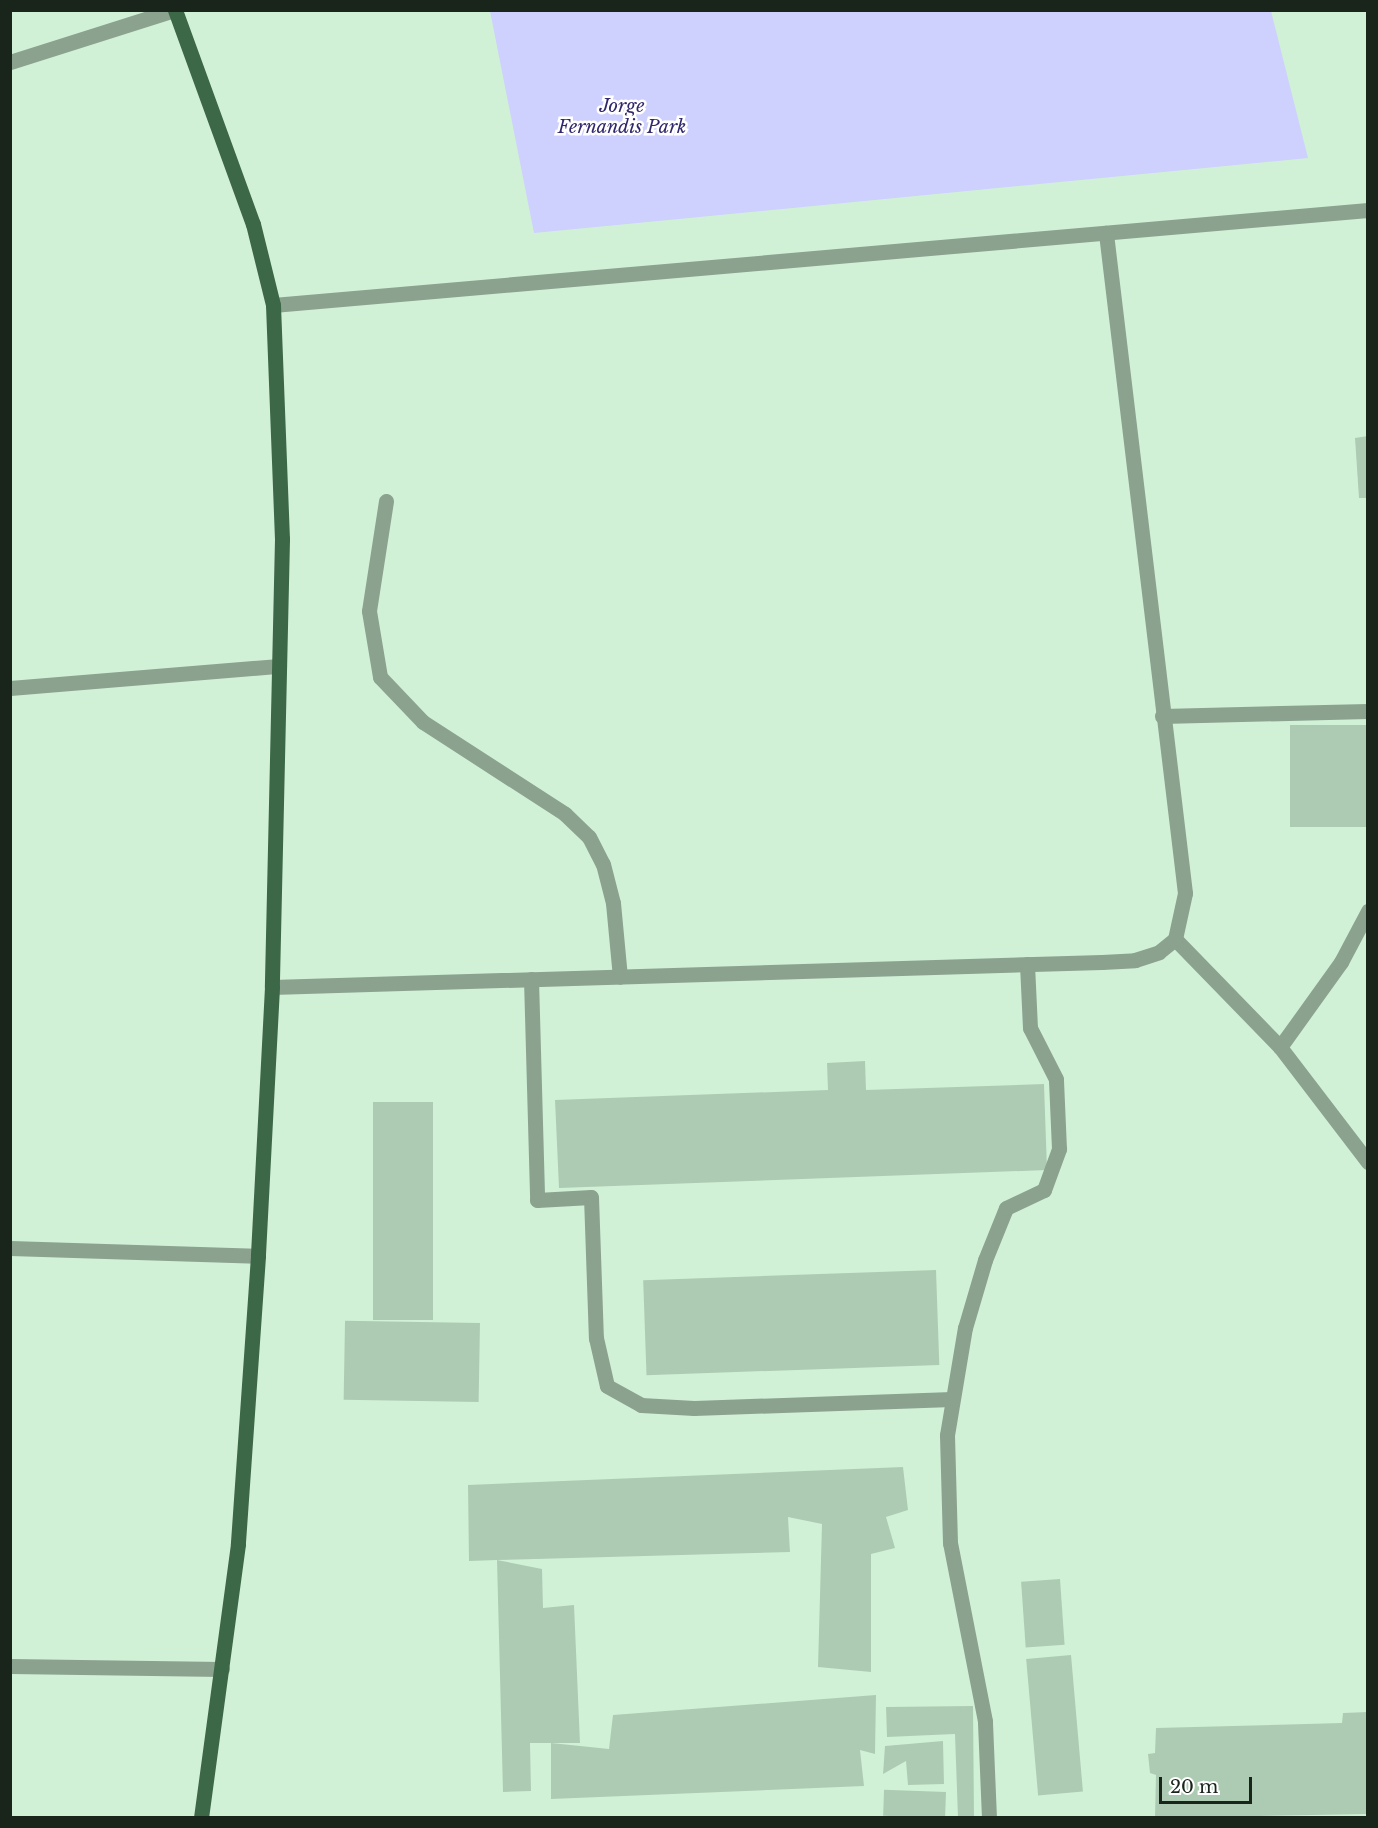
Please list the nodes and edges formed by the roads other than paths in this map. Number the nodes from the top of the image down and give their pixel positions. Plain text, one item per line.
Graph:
1 (175, 10) edge
2 (10, 62) edge
3 (1368, 210) edge
4 (1106, 233) junction
5 (273, 305) junction
6 (386, 501) dead end
7 (279, 666) junction
8 (10, 688) edge
9 (1368, 711) edge
10 (1162, 716) junction
11 (1368, 911) edge
12 (1175, 939) junction
13 (1027, 964) junction
14 (620, 977) junction
15 (531, 979) junction
16 (272, 987) junction
17 (1280, 1047) junction
18 (1368, 1162) edge
19 (10, 1248) edge
20 (258, 1256) junction
21 (952, 1399) junction
22 (10, 1666) edge
23 (222, 1669) junction
24 (201, 1818) edge
25 (989, 1818) edge

1 - 2 street
1 - 5 main road
3 - 4 street
4 - 5 street
4 - 10 street
5 - 7 main road
6 - 14 street
7 - 8 street
7 - 16 main road
9 - 10 street
10 - 12 street
11 - 17 street
12 - 13 street
12 - 17 street
13 - 14 street
13 - 21 street
14 - 15 street
15 - 16 street
15 - 21 street
16 - 20 main road
17 - 18 street
19 - 20 street
20 - 23 main road
21 - 25 street
22 - 23 street
23 - 24 main road

